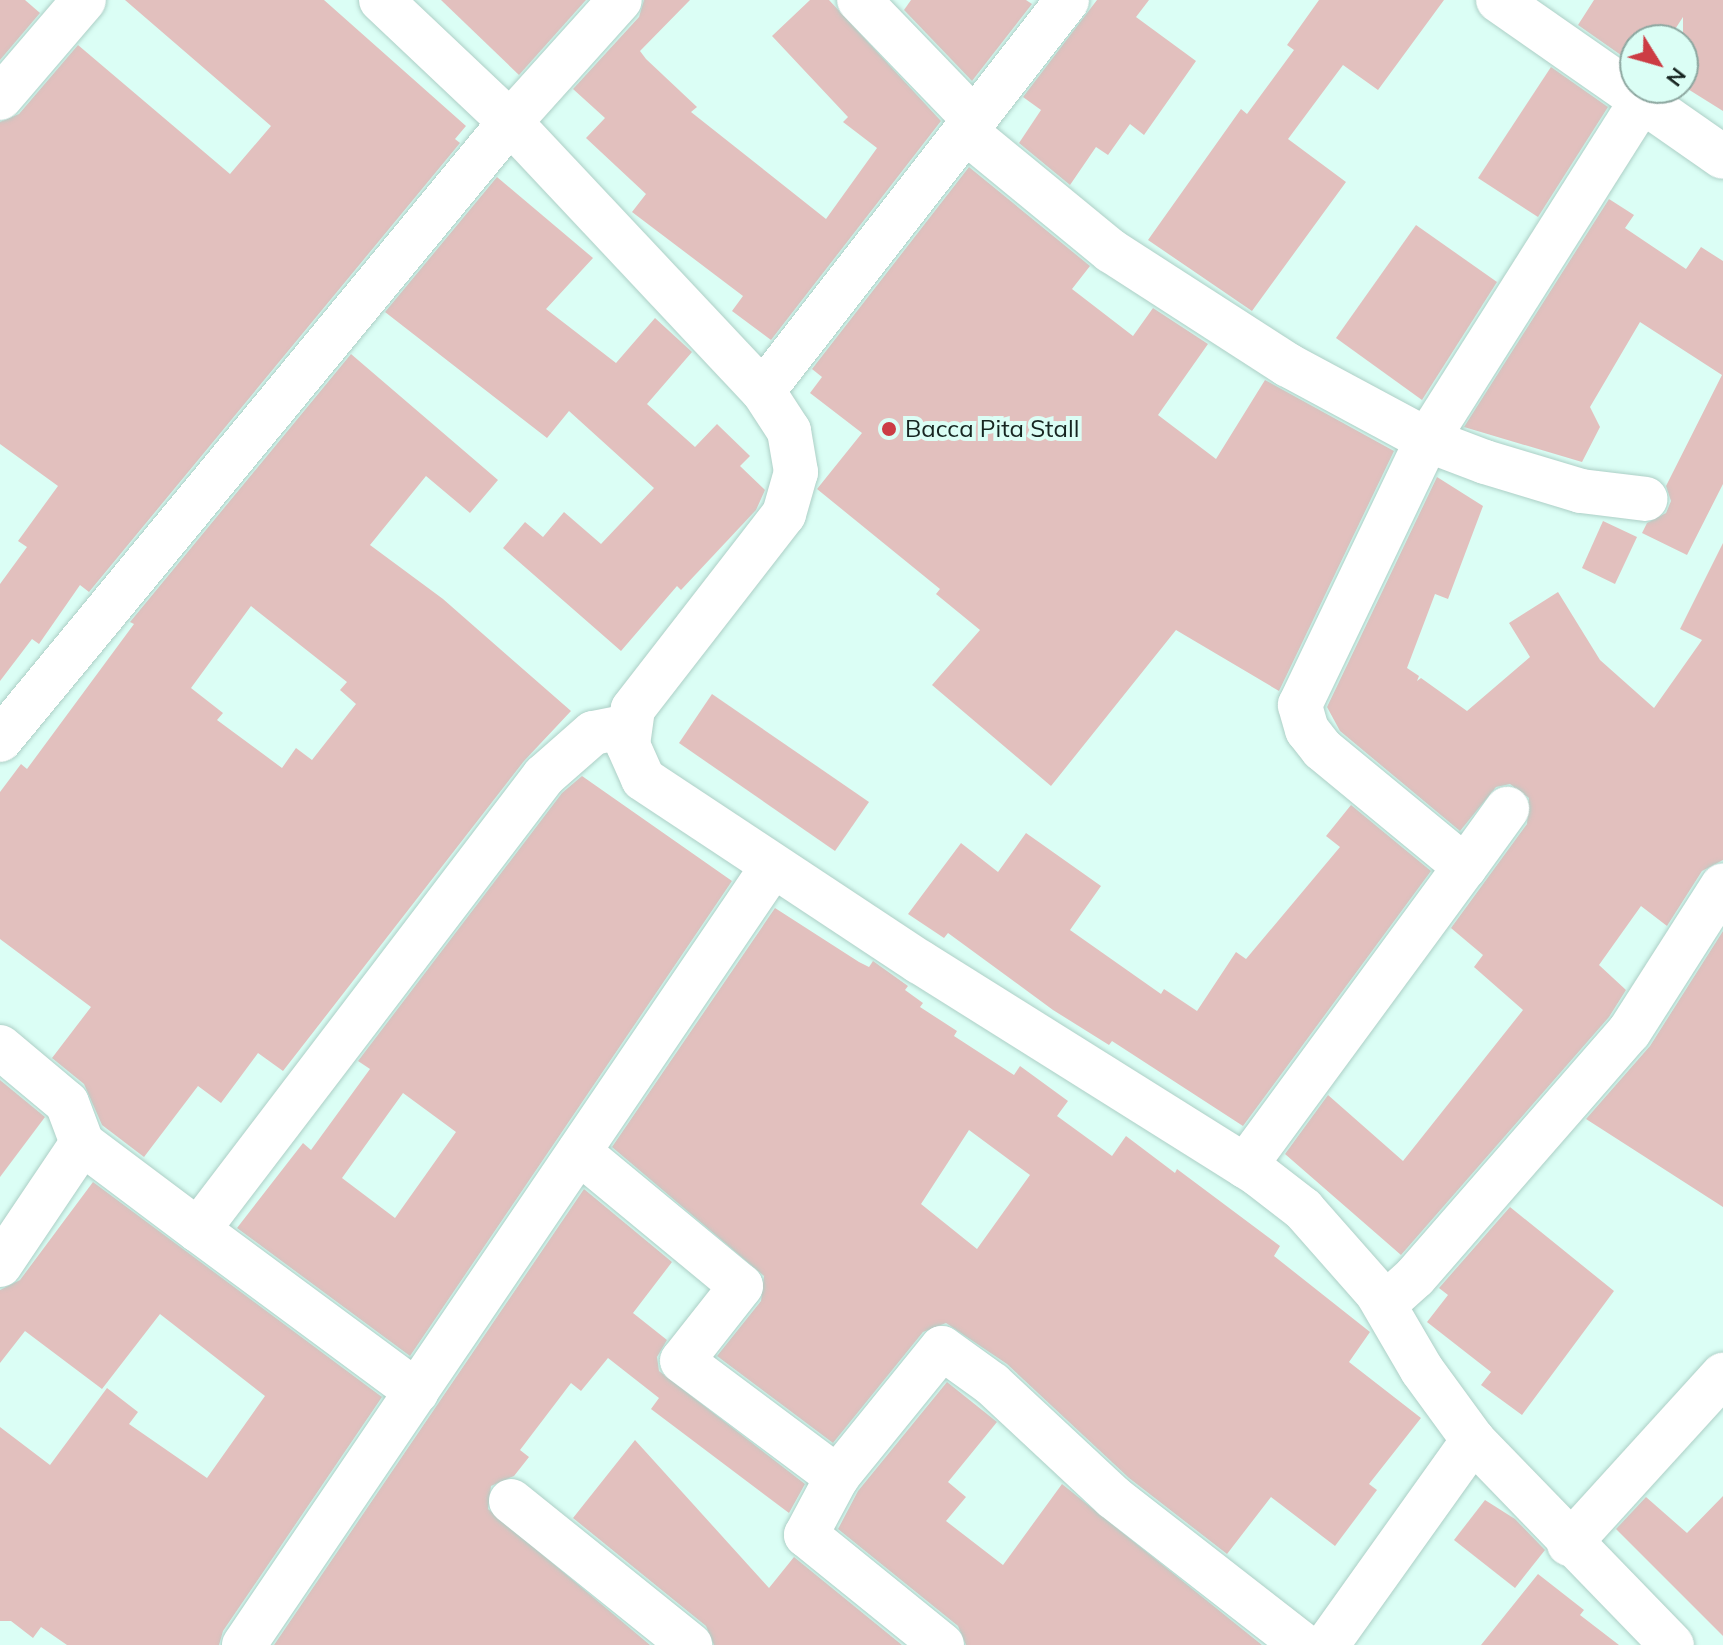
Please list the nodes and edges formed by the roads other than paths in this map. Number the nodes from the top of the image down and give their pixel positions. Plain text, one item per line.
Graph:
1 (84, 0) edge
2 (381, 0) edge
3 (620, 0) edge
4 (859, 0) edge
5 (1067, 0) edge
6 (1498, 0) edge
7 (1619, 88) edge
8 (0, 98) edge
9 (1639, 104) edge
10 (1642, 104) edge
11 (510, 122) junction
12 (970, 126) junction
13 (1723, 157) edge
14 (763, 391) junction
15 (1427, 440) junction
16 (1646, 499) dead end
17 (628, 726) junction
18 (0, 740) edge
19 (1507, 809) dead end
20 (772, 867) junction
21 (1465, 867) junction
22 (1723, 885) edge
23 (0, 1047) edge
24 (82, 1143) junction
25 (579, 1152) junction
26 (1245, 1166) junction
27 (198, 1230) junction
28 (0, 1265) edge
29 (1385, 1304) junction
30 (1723, 1375) edge
31 (417, 1392) junction
32 (1473, 1440) junction
33 (837, 1477) junction
34 (511, 1501) dead end
35 (1569, 1544) junction
36 (244, 1645) edge
37 (690, 1645) edge
38 (942, 1645) edge
39 (1303, 1645) edge
40 (1327, 1645) edge
41 (1672, 1645) edge

1 - 8 street
2 - 11 street
3 - 11 street
4 - 12 street
5 - 12 street
6 - 7 street
9 - 15 street
10 - 13 street
11 - 14 street
11 - 18 street
12 - 14 street
12 - 15 street
14 - 17 street
15 - 16 street
15 - 21 street
17 - 20 street
17 - 27 street
19 - 21 street
20 - 25 street
20 - 26 street
21 - 26 street
22 - 29 street
23 - 24 street
24 - 27 street
24 - 28 street
25 - 31 street
25 - 33 street
26 - 29 street
27 - 31 street
29 - 32 street
30 - 35 street
31 - 36 street
32 - 35 street
32 - 40 street
33 - 38 street
33 - 39 street
34 - 37 street
35 - 41 street

